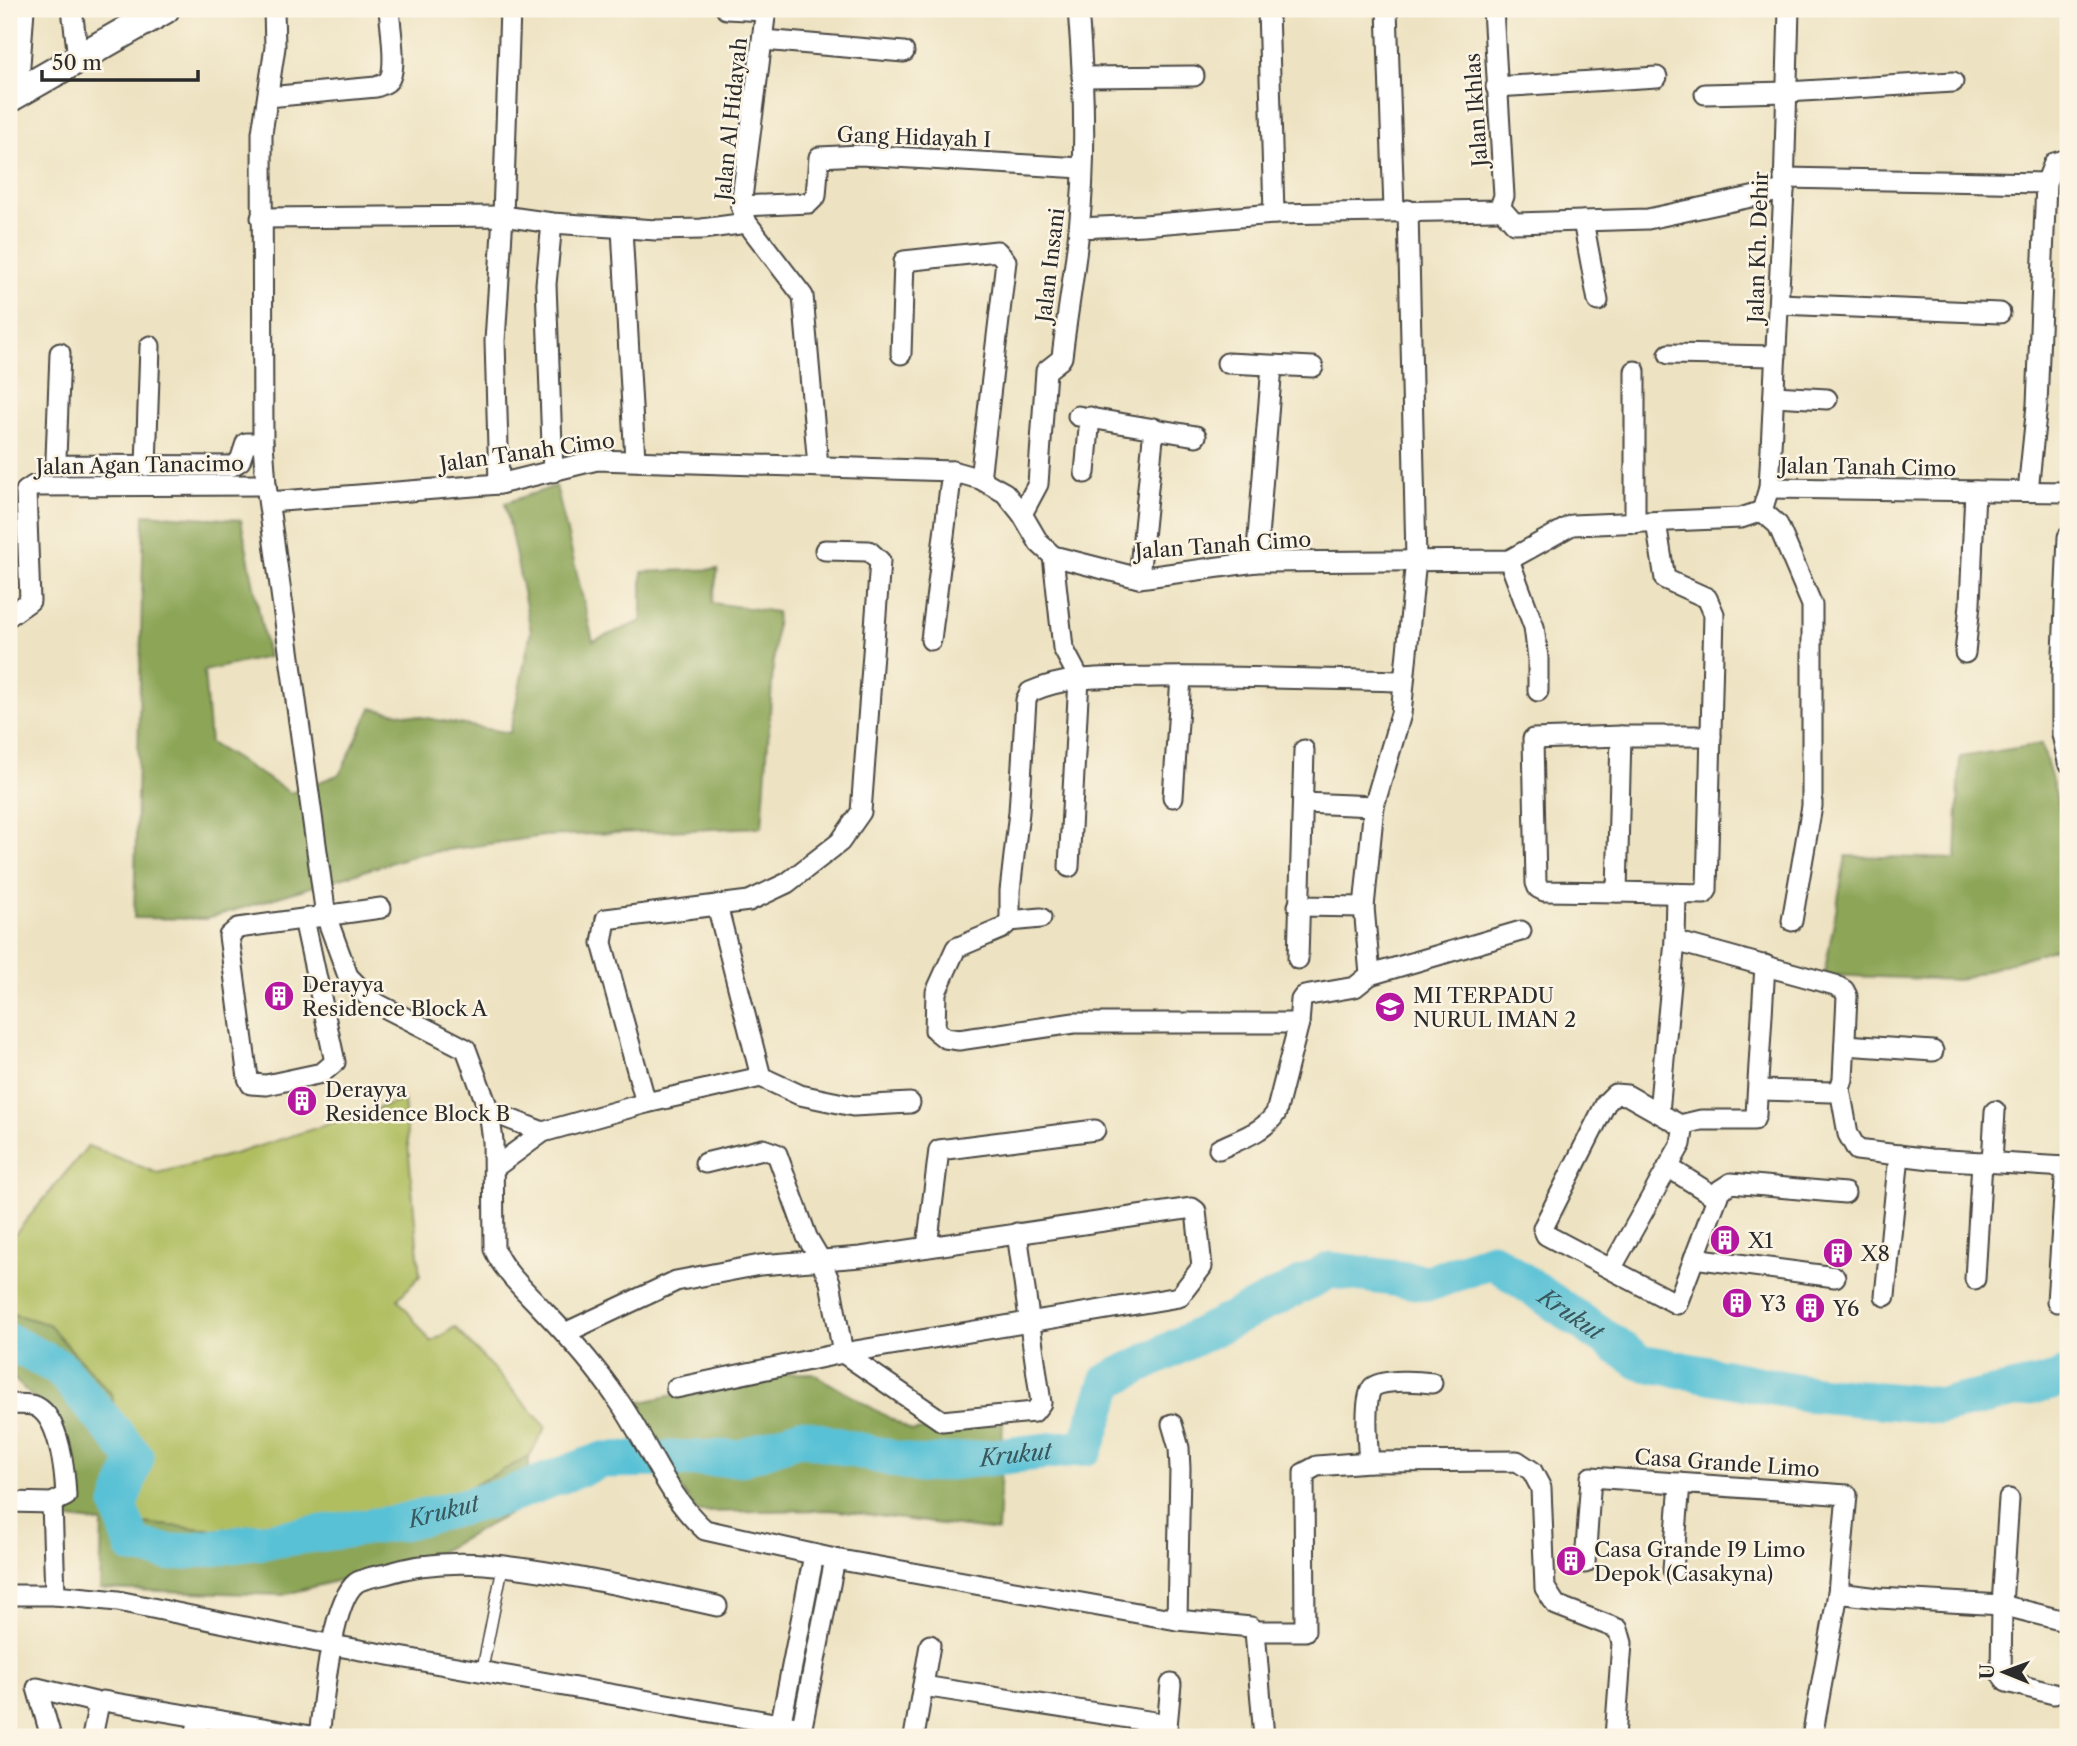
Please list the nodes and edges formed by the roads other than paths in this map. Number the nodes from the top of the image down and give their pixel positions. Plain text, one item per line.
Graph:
1 (24, 9) edge
2 (72, 9) edge
3 (274, 9) edge
4 (389, 9) edge
5 (517, 9) edge
6 (726, 9) edge
7 (1078, 9) edge
8 (1268, 9) edge
9 (1387, 9) edge
10 (1493, 9) edge
11 (1788, 9) edge
12 (160, 10) edge
13 (765, 10) edge
14 (763, 40) junction
15 (904, 52) dead end
16 (78, 57) junction
17 (1194, 76) dead end
18 (1082, 77) junction
19 (1657, 77) dead end
20 (1953, 82) dead end
21 (1496, 87) junction
22 (1787, 92) junction
23 (1706, 94) dead end
24 (13, 96) edge
25 (268, 97) junction
26 (2068, 159) edge
27 (1083, 168) junction
28 (2046, 183) junction
29 (1784, 184) junction
30 (1500, 207) junction
31 (1401, 210) junction
32 (744, 214) junction
33 (1274, 214) junction
34 (503, 216) junction
35 (261, 218) junction
36 (1583, 221) junction
37 (552, 223) junction
38 (1079, 228) junction
39 (622, 229) junction
40 (1598, 301) dead end
41 (1779, 304) junction
42 (2000, 313) dead end
43 (150, 346) dead end
44 (60, 353) dead end
45 (901, 354) dead end
46 (1669, 354) dead end
47 (1776, 356) junction
48 (1227, 363) dead end
49 (1272, 366) junction
50 (1313, 367) dead end
51 (1635, 372) dead end
52 (1774, 396) junction
53 (1826, 399) dead end
54 (1154, 428) junction
55 (1196, 436) dead end
56 (263, 443) junction
57 (635, 460) junction
58 (146, 466) junction
59 (818, 466) junction
60 (952, 471) junction
61 (553, 472) junction
62 (1085, 473) dead end
63 (980, 478) junction
64 (499, 484) junction
65 (1769, 488) junction
66 (17, 489) edge
67 (1975, 491) junction
68 (2028, 491) junction
69 (2068, 492) edge
70 (268, 494) junction
71 (1762, 511) junction
72 (1022, 514) junction
73 (1656, 522) junction
74 (1635, 523) junction
75 (2068, 537) edge
76 (825, 550) dead end
77 (1053, 556) junction
78 (1416, 559) junction
79 (1508, 560) junction
80 (1256, 562) junction
81 (1139, 578) junction
82 (9, 616) edge
83 (931, 640) dead end
84 (1965, 653) dead end
85 (1181, 677) junction
86 (1079, 678) junction
87 (1403, 681) junction
88 (1538, 691) dead end
89 (1621, 736) junction
90 (1711, 736) junction
91 (1304, 750) dead end
92 (2068, 762) edge
93 (1173, 797) dead end
94 (1303, 803) junction
95 (1374, 806) junction
96 (1069, 867) dead end
97 (1617, 892) junction
98 (1676, 894) junction
99 (717, 905) junction
100 (1298, 906) junction
101 (1364, 907) junction
102 (381, 908) dead end
103 (326, 916) junction
104 (1041, 918) dead end
105 (304, 919) junction
106 (1010, 921) junction
107 (1792, 921) dead end
108 (1521, 931) dead end
109 (1675, 941) junction
110 (1298, 959) dead end
111 (1765, 965) junction
112 (1370, 975) junction
113 (1299, 1023) junction
114 (1844, 1045) junction
115 (1933, 1051) dead end
116 (761, 1077) junction
117 (1840, 1088) junction
118 (1760, 1090) junction
119 (646, 1103) junction
120 (910, 1103) dead end
121 (489, 1111) junction
122 (1995, 1111) dead end
123 (1659, 1112) junction
124 (1680, 1125) junction
125 (1095, 1130) dead end
126 (543, 1132) junction
127 (1219, 1149) dead end
128 (1899, 1154) junction
129 (1987, 1162) junction
130 (705, 1163) dead end
131 (2067, 1166) edge
132 (1668, 1167) junction
133 (494, 1168) junction
134 (1845, 1193) dead end
135 (1717, 1198) junction
136 (1017, 1233) junction
137 (927, 1247) junction
138 (1695, 1258) junction
139 (820, 1259) junction
140 (1611, 1269) junction
141 (1835, 1277) dead end
142 (1975, 1279) dead end
143 (1885, 1296) dead end
144 (2057, 1302) dead end
145 (1030, 1322) junction
146 (565, 1333) junction
147 (843, 1353) junction
148 (1432, 1383) dead end
149 (676, 1388) dead end
150 (9, 1404) edge
151 (1172, 1424) dead end
152 (1369, 1462) junction
153 (1679, 1483) junction
154 (2009, 1499) dead end
155 (9, 1502) edge
156 (52, 1503) junction
157 (814, 1555) junction
158 (835, 1559) junction
159 (1585, 1563) dead end
160 (503, 1565) junction
161 (1673, 1570) dead end
162 (1839, 1593) junction
163 (9, 1595) edge
164 (55, 1595) junction
165 (2002, 1605) junction
166 (717, 1606) dead end
167 (1177, 1620) junction
168 (2068, 1622) edge
169 (1255, 1631) junction
170 (332, 1644) junction
171 (930, 1645) dead end
172 (482, 1671) junction
173 (1171, 1684) dead end
174 (923, 1686) junction
175 (2054, 1694) dead end
176 (99, 1703) junction
177 (199, 1717) junction
178 (779, 1730) edge
179 (1167, 1730) edge
180 (801, 1732) edge
181 (291, 1735) edge
182 (51, 1737) edge
183 (92, 1737) edge
184 (195, 1737) edge
185 (318, 1737) edge
186 (914, 1737) edge
187 (1264, 1737) edge
188 (1615, 1737) edge
189 (1812, 1737) edge

1 - 24 street
2 - 16 street
3 - 25 street
4 - 25 street
5 - 34 street
6 - 13 street
7 - 18 street, Jalan Insani
8 - 33 street
9 - 31 street
10 - 21 street, Jalan Ikhlas
11 - 22 street, Jalan Kh. Dehir
12 - 16 street
13 - 14 street, Jalan Al Hidayah
14 - 15 street
14 - 32 street, Jalan Al Hidayah
16 - 24 street
17 - 18 street
18 - 27 street, Jalan Insani
19 - 21 street
20 - 22 street
21 - 30 street, Jalan Ikhlas
22 - 23 street
22 - 29 street, Jalan Kh. Dehir
25 - 35 street
26 - 28 street
27 - 32 street, Gang Hidayah I
27 - 38 street, Jalan Insani
28 - 29 street
28 - 68 street
29 - 36 street
29 - 41 street, Jalan Kh. Dehir
30 - 31 street
30 - 36 street
31 - 33 street
31 - 78 street
32 - 39 street
32 - 59 street, Jalan Al Hidayah
33 - 38 street
34 - 35 street
34 - 37 street
34 - 64 street
35 - 56 street
36 - 40 street
37 - 39 street
37 - 61 street
38 - 72 street, Jalan Insani
39 - 57 street
41 - 42 street
41 - 47 street, Jalan Kh. Dehir
43 - 58 street
44 - 58 street
45 - 63 street
46 - 47 street
47 - 52 street, Jalan Kh. Dehir
48 - 49 street
49 - 50 street
49 - 80 street
51 - 74 street
52 - 53 street
52 - 65 street, Jalan Kh. Dehir
54 - 55 street
54 - 62 street
54 - 81 street
56 - 58 street
56 - 70 street
57 - 59 street, Jalan Tanah Cimo
57 - 61 street, Jalan Tanah Cimo
59 - 60 street, Jalan Tanah Cimo
60 - 63 street, Jalan Tanah Cimo
60 - 83 street
61 - 64 street, Jalan Tanah Cimo
63 - 72 street, Jalan Tanah Cimo
64 - 70 street, Jalan Tanah Cimo
65 - 67 street, Jalan Tanah Cimo
65 - 71 street, Jalan Tanah Cimo
66 - 70 street, Jalan Agan Tanacimo
66 - 82 street, Jalan Agan Tanacimo
67 - 68 street, Jalan Tanah Cimo
67 - 84 street
68 - 69 street, Jalan Tanah Cimo
70 - 103 street
71 - 73 street, Jalan Tanah Cimo
71 - 107 street
72 - 77 street, Jalan Tanah Cimo
73 - 74 street, Jalan Tanah Cimo
73 - 90 street
74 - 79 street, Jalan Tanah Cimo
75 - 92 street
76 - 99 street
77 - 81 street, Jalan Tanah Cimo
77 - 86 street
78 - 79 street, Jalan Tanah Cimo
78 - 80 street, Jalan Tanah Cimo
78 - 87 street
79 - 88 street
80 - 81 street, Jalan Tanah Cimo
85 - 86 street
85 - 87 street
85 - 93 street
86 - 96 street
86 - 106 street
87 - 95 street
89 - 90 street
89 - 97 street
89 - 97 street
90 - 98 street
91 - 94 street
94 - 95 street
94 - 100 street
95 - 101 street
97 - 98 street
98 - 109 street
99 - 116 street
99 - 119 street
100 - 101 street
100 - 110 street
101 - 112 street
102 - 103 street
103 - 105 street
103 - 121 street
104 - 106 street
105 - 105 street
106 - 113 street
108 - 112 street
109 - 111 street
109 - 123 street
111 - 114 street
111 - 118 street
112 - 113 street
113 - 127 street
114 - 115 street
114 - 117 street
116 - 119 street
116 - 120 street
117 - 118 street
117 - 128 street
118 - 124 street
119 - 126 street
121 - 126 street
121 - 133 street
122 - 129 street
123 - 124 street
123 - 140 street
124 - 132 street
125 - 137 street
126 - 133 street
128 - 129 street
128 - 143 street
129 - 131 street
129 - 142 street
130 - 139 street
131 - 144 street
132 - 135 street
132 - 140 street
133 - 146 street
134 - 135 street
135 - 138 street
136 - 137 street
136 - 145 street
136 - 145 street
137 - 139 street
138 - 140 street
138 - 141 street
139 - 146 street
139 - 147 street
145 - 147 street
145 - 147 street
146 - 157 street
147 - 149 street
148 - 152 street
150 - 156 street
151 - 167 street
152 - 169 street
152 - 188 street
153 - 159 street, Casa Grande Limo
153 - 161 street
153 - 162 street, Casa Grande Limo
154 - 165 street
155 - 156 street
156 - 164 street
157 - 158 street
157 - 178 street
158 - 167 street
158 - 180 street
160 - 166 street
160 - 170 street
160 - 172 lane
162 - 165 street
162 - 189 street
163 - 164 street
164 - 170 street
165 - 168 street
165 - 175 street
167 - 169 street
169 - 187 street
170 - 172 street
170 - 185 street
171 - 174 street
172 - 178 street
173 - 179 street
174 - 179 street
174 - 186 street
176 - 177 street
176 - 182 street
176 - 183 street
177 - 181 street
177 - 184 street
178 - 180 street
181 - 185 street

